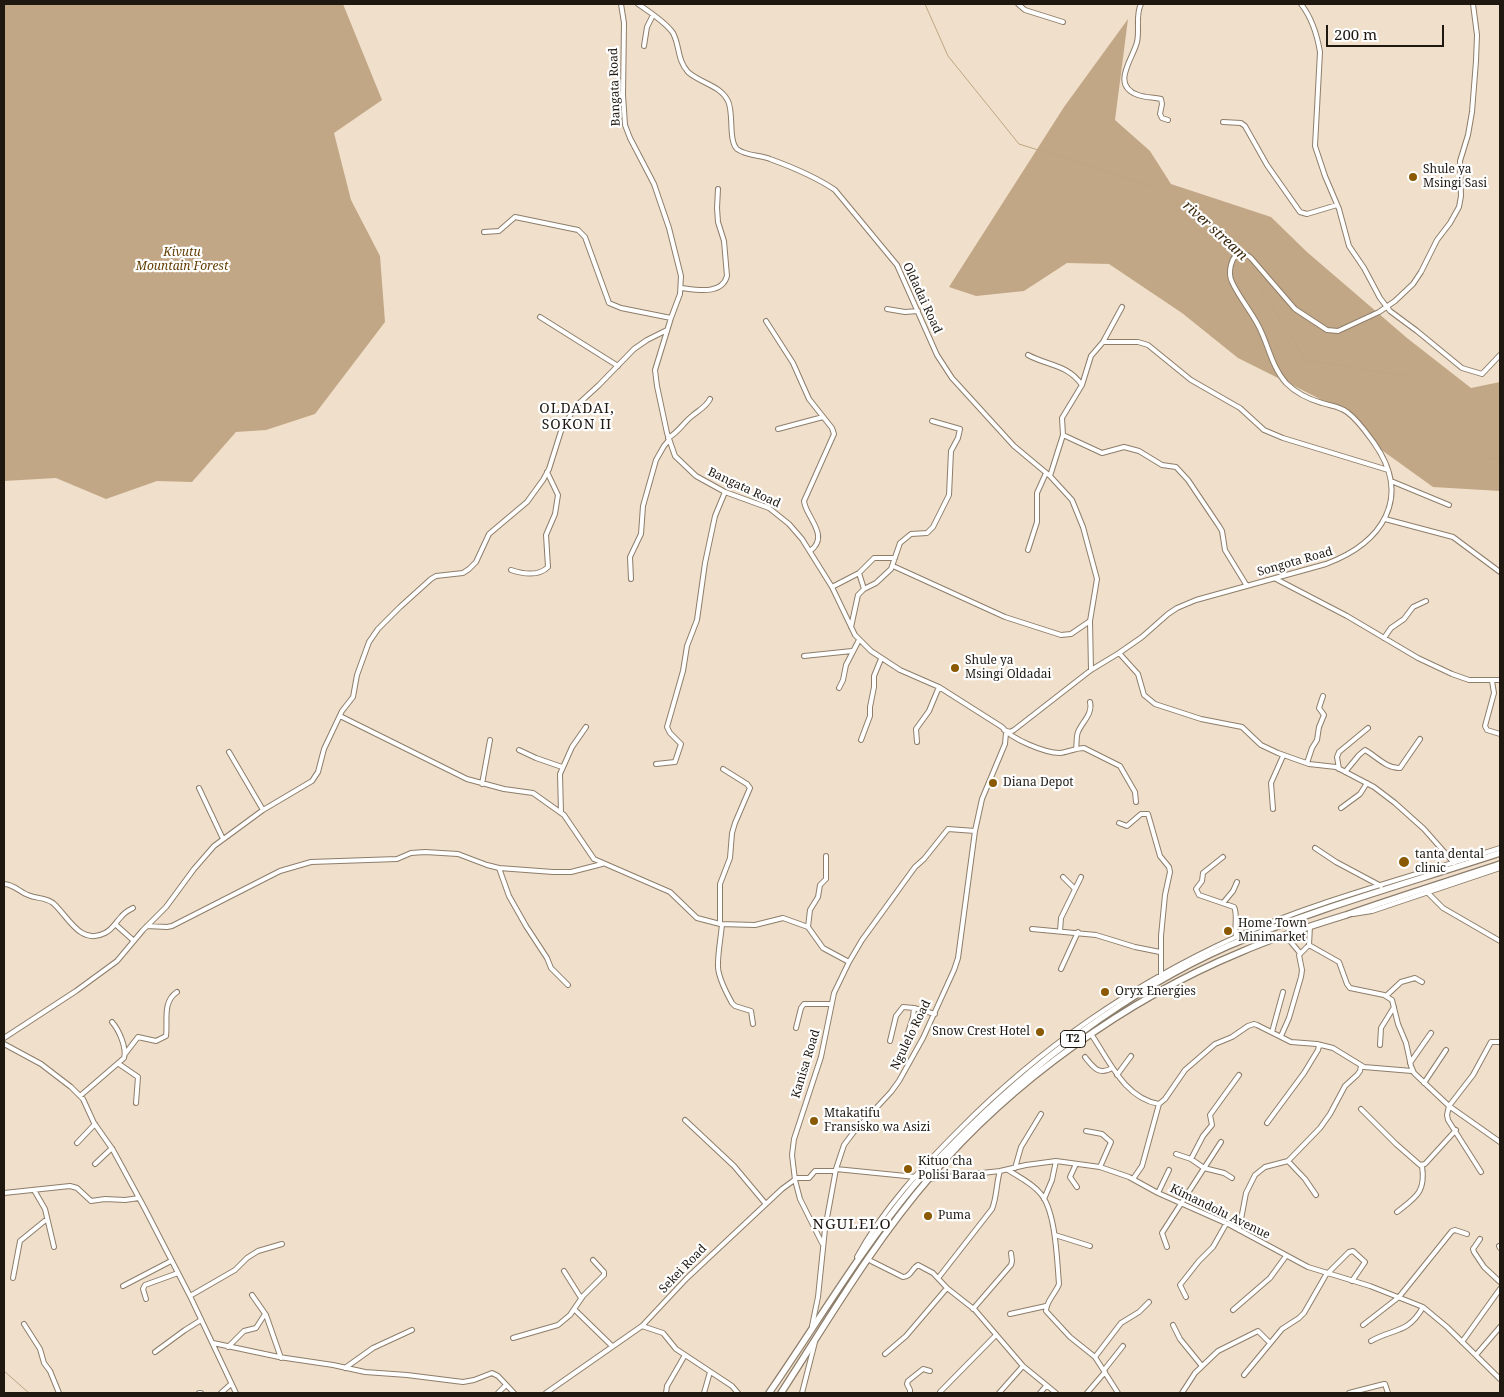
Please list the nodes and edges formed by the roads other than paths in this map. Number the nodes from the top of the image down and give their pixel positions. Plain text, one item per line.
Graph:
1 (621, 4) edge
2 (638, 4) edge
3 (1018, 4) edge
4 (1141, 4) edge
5 (1301, 4) edge
6 (1473, 4) edge
7 (653, 16) junction
8 (1064, 22) dead end
9 (644, 46) dead end
10 (1168, 120) dead end
11 (1223, 122) dead end
12 (718, 189) dead end
13 (1338, 205) junction
14 (484, 232) dead end
15 (682, 288) junction
16 (1122, 307) dead end
17 (1386, 307) junction
18 (887, 309) dead end
19 (918, 312) junction
20 (540, 317) dead end
21 (671, 318) junction
22 (766, 321) dead end
23 (667, 330) junction
24 (1103, 342) junction
25 (1028, 355) dead end
26 (1500, 355) edge
27 (618, 366) junction
28 (1082, 385) junction
29 (710, 399) dead end
30 (823, 417) junction
31 (932, 421) dead end
32 (778, 429) dead end
33 (1063, 435) junction
34 (669, 439) junction
35 (1388, 470) junction
36 (548, 472) junction
37 (1048, 475) junction
38 (1391, 481) junction
39 (725, 492) junction
40 (1449, 505) dead end
41 (1385, 519) junction
42 (1028, 550) dead end
43 (810, 551) junction
44 (895, 558) junction
45 (893, 566) junction
46 (511, 570) dead end
47 (1500, 572) edge
48 (859, 573) junction
49 (1275, 578) junction
50 (631, 579) dead end
51 (1247, 586) junction
52 (832, 587) junction
53 (864, 589) junction
54 (1426, 601) dead end
55 (1090, 621) junction
56 (850, 628) junction
57 (1384, 638) junction
58 (859, 640) junction
59 (852, 651) junction
60 (1119, 653) junction
61 (804, 656) dead end
62 (881, 659) junction
63 (1090, 670) junction
64 (1500, 680) edge
65 (1492, 682) junction
66 (939, 687) junction
67 (839, 688) dead end
68 (1323, 696) dead end
69 (1090, 702) dead end
70 (340, 716) junction
71 (586, 727) dead end
72 (1368, 728) dead end
73 (1005, 731) junction
74 (1500, 734) edge
75 (1420, 739) dead end
76 (490, 740) dead end
77 (861, 740) dead end
78 (917, 742) dead end
79 (1076, 749) junction
80 (519, 750) dead end
81 (229, 752) dead end
82 (1284, 756) junction
83 (1307, 763) junction
84 (656, 764) dead end
85 (562, 767) junction
86 (723, 769) dead end
87 (1339, 769) junction
88 (1345, 772) junction
89 (482, 784) junction
90 (1367, 784) junction
91 (199, 788) dead end
92 (1136, 802) dead end
93 (1341, 808) dead end
94 (1273, 809) dead end
95 (263, 810) junction
96 (561, 814) junction
97 (1119, 823) dead end
98 (975, 832) junction
99 (223, 839) junction
100 (1315, 848) dead end
101 (1500, 848) edge
102 (1500, 853) edge
103 (826, 856) dead end
104 (1223, 857) dead end
105 (1454, 863) junction
106 (603, 864) junction
107 (1500, 864) edge
108 (499, 868) junction
109 (1500, 868) edge
110 (1063, 877) dead end
111 (1081, 877) dead end
112 (1237, 882) dead end
113 (4, 884) edge
114 (1381, 886) junction
115 (1074, 888) junction
116 (1427, 892) junction
117 (1223, 903) junction
118 (133, 908) dead end
119 (1346, 914) junction
120 (115, 924) junction
121 (721, 924) junction
122 (147, 926) junction
123 (1310, 926) junction
124 (808, 927) junction
125 (1032, 929) dead end
126 (1060, 931) junction
127 (1078, 932) junction
128 (1284, 935) junction
129 (1236, 937) junction
130 (134, 941) junction
131 (1500, 941) edge
132 (1308, 945) junction
133 (1160, 952) junction
134 (1300, 953) junction
135 (849, 962) junction
136 (1060, 969) dead end
137 (1161, 975) junction
138 (1422, 982) dead end
139 (568, 985) dead end
140 (177, 992) dead end
141 (1284, 992) dead end
142 (1386, 996) junction
143 (830, 1004) junction
144 (1394, 1006) junction
145 (914, 1008) junction
146 (935, 1014) junction
147 (112, 1022) dead end
148 (753, 1024) dead end
149 (796, 1028) dead end
150 (1272, 1032) junction
151 (1431, 1033) dead end
152 (1091, 1034) junction
153 (907, 1036) dead end
154 (1281, 1036) junction
155 (4, 1038) edge
156 (890, 1041) dead end
157 (1500, 1042) edge
158 (4, 1044) edge
159 (1317, 1044) junction
160 (1380, 1045) dead end
161 (1446, 1050) dead end
162 (125, 1054) junction
163 (1131, 1056) dead end
164 (1085, 1057) dead end
165 (119, 1064) junction
166 (1410, 1064) junction
167 (1361, 1066) junction
168 (1112, 1068) junction
169 (1412, 1071) junction
170 (1118, 1075) junction
171 (1239, 1076) dead end
172 (1424, 1083) junction
173 (80, 1096) junction
174 (136, 1103) dead end
175 (1159, 1104) junction
176 (1449, 1106) junction
177 (1362, 1110) dead end
178 (1041, 1114) dead end
179 (684, 1120) dead end
180 (1267, 1123) dead end
181 (95, 1124) junction
182 (1456, 1130) junction
183 (1086, 1131) dead end
184 (1221, 1142) dead end
185 (1500, 1142) edge
186 (77, 1144) dead end
187 (112, 1148) junction
188 (1176, 1154) dead end
189 (1191, 1159) junction
190 (1056, 1161) junction
191 (1288, 1161) junction
192 (94, 1164) dead end
193 (1076, 1164) junction
194 (1422, 1166) junction
195 (1015, 1168) junction
196 (1100, 1168) junction
197 (1204, 1168) junction
198 (836, 1170) junction
199 (1008, 1170) junction
200 (1169, 1170) dead end
201 (1000, 1171) junction
202 (1481, 1172) dead end
203 (918, 1177) junction
204 (1232, 1178) dead end
205 (928, 1179) junction
206 (1132, 1179) junction
207 (794, 1180) junction
208 (1077, 1187) dead end
209 (34, 1190) junction
210 (4, 1193) edge
211 (1158, 1193) junction
212 (1316, 1196) dead end
213 (139, 1198) junction
214 (1044, 1199) junction
215 (765, 1203) junction
216 (1181, 1204) junction
217 (1397, 1212) dead end
218 (47, 1219) junction
219 (1226, 1224) junction
220 (1239, 1230) junction
221 (1055, 1234) junction
222 (1467, 1234) dead end
223 (1480, 1239) dead end
224 (822, 1243) junction
225 (282, 1244) dead end
226 (1090, 1246) dead end
227 (54, 1247) dead end
228 (1167, 1247) dead end
229 (1011, 1253) dead end
230 (1286, 1256) junction
231 (593, 1260) dead end
232 (171, 1261) junction
233 (870, 1261) dead end
234 (564, 1271) dead end
235 (178, 1273) junction
236 (1328, 1273) junction
237 (939, 1277) junction
238 (13, 1278) dead end
239 (1352, 1281) junction
240 (1500, 1282) edge
241 (123, 1286) dead end
242 (947, 1288) junction
243 (1500, 1289) edge
244 (252, 1295) dead end
245 (190, 1296) junction
246 (818, 1297) junction
247 (1399, 1297) junction
248 (581, 1298) junction
249 (1186, 1298) dead end
250 (146, 1299) dead end
251 (1149, 1302) dead end
252 (829, 1304) junction
253 (1046, 1306) junction
254 (1423, 1307) junction
255 (574, 1309) junction
256 (973, 1309) junction
257 (1233, 1310) dead end
258 (265, 1314) junction
259 (1010, 1314) dead end
260 (201, 1320) junction
261 (24, 1324) dead end
262 (1173, 1325) dead end
263 (1364, 1325) dead end
264 (642, 1326) junction
265 (1500, 1328) edge
266 (412, 1330) dead end
267 (811, 1332) junction
268 (996, 1334) junction
269 (512, 1338) dead end
270 (816, 1339) junction
271 (1371, 1341) dead end
272 (1462, 1342) junction
273 (213, 1343) junction
274 (1270, 1343) junction
275 (612, 1346) junction
276 (1123, 1346) dead end
277 (228, 1347) junction
278 (155, 1352) dead end
279 (885, 1354) dead end
280 (685, 1355) junction
281 (1476, 1355) junction
282 (281, 1358) junction
283 (1095, 1358) junction
284 (1023, 1366) junction
285 (1202, 1366) junction
286 (345, 1368) junction
287 (1500, 1369) edge
288 (930, 1371) dead end
289 (1105, 1371) junction
290 (710, 1372) junction
291 (1496, 1374) junction
292 (1244, 1375) dead end
293 (1500, 1379) edge
294 (231, 1384) junction
295 (506, 1384) junction
296 (1046, 1386) junction
297 (940, 1392) edge
298 (59, 1393) edge
299 (221, 1393) edge
300 (236, 1393) edge
301 (498, 1393) edge
302 (514, 1393) edge
303 (546, 1393) edge
304 (666, 1393) edge
305 (704, 1393) edge
306 (738, 1393) edge
307 (770, 1393) edge
308 (781, 1393) edge
309 (802, 1393) edge
310 (910, 1393) edge
311 (999, 1393) edge
312 (1040, 1393) edge
313 (1056, 1393) edge
314 (1087, 1393) edge
315 (1118, 1393) edge
316 (1182, 1393) edge
317 (1349, 1393) edge
318 (1388, 1393) edge

1 - 15 street, Bangata Road
2 - 7 street, Oldadai Road
3 - 8 street
4 - 10 street
5 - 13 street
6 - 17 street
7 - 9 street
7 - 19 street, Oldadai Road
11 - 13 street
12 - 15 street
13 - 17 street
14 - 21 street
15 - 21 street, Bangata Road
16 - 24 street
17 - 26 street
17 - 35 street, Songota Road
18 - 19 street
19 - 37 street, Oldadai Road
20 - 27 street
21 - 23 street, Bangata Road
22 - 30 street
23 - 27 street
23 - 34 street, Bangata Road
24 - 28 street
24 - 35 street
25 - 28 street
27 - 36 street
28 - 33 street
29 - 34 street
30 - 32 street
30 - 43 street
31 - 44 street
33 - 37 street
33 - 51 street
34 - 39 street, Bangata Road
34 - 50 street
35 - 38 street, Songota Road
36 - 46 street
36 - 70 street
37 - 42 street
37 - 55 street, Oldadai Road
38 - 40 street
38 - 41 street, Songota Road
39 - 43 street, Bangata Road
39 - 84 street
41 - 47 street
41 - 49 street, Songota Road
43 - 52 street, Bangata Road
44 - 45 street
44 - 48 street
45 - 53 street
45 - 55 street
48 - 52 street
48 - 53 street
49 - 51 street, Songota Road
49 - 57 street
51 - 60 street, Songota Road
52 - 56 street, Bangata Road
53 - 56 street
54 - 57 street
55 - 63 street, Oldadai Road
56 - 58 street, Bangata Road
57 - 65 street
58 - 59 street
58 - 62 street, Bangata Road
59 - 61 street
59 - 67 street
60 - 63 street, Songota Road
60 - 82 street
62 - 66 street, Bangata Road
62 - 77 street
63 - 73 street, Songota Road
64 - 65 street
65 - 74 street
66 - 73 street, Bangata Road
66 - 78 street
68 - 83 street
69 - 79 street
70 - 89 street
70 - 95 street
71 - 85 street
72 - 87 street
73 - 79 street, Bangata Road
73 - 98 street, Ngulelo Road
75 - 88 street
76 - 89 street
79 - 92 street
80 - 85 street
81 - 95 street
82 - 83 street
82 - 94 street
83 - 87 street
85 - 96 street
86 - 121 street
87 - 88 street
88 - 90 street
89 - 96 street
90 - 93 street
90 - 105 street
91 - 99 street
95 - 99 street
96 - 106 street
97 - 133 street
98 - 135 street, Kanisa Road
98 - 146 street, Ngulelo Road
99 - 122 street
100 - 114 street
101 - 105 street
102 - 203 highway, T2
103 - 124 street
104 - 117 street
105 - 114 street
106 - 108 street
106 - 121 street
107 - 119 highway, T2
108 - 122 street
108 - 139 street
109 - 116 street
110 - 115 street
111 - 115 street
112 - 117 street
113 - 120 street
114 - 129 street
115 - 126 street
116 - 119 street
116 - 131 street
117 - 129 street
118 - 120 street
119 - 123 highway, T2
120 - 130 street
121 - 124 street
121 - 148 street
122 - 130 street
123 - 128 highway, T2
123 - 132 street
124 - 135 street
125 - 126 street
126 - 127 street
127 - 133 street
127 - 136 street
128 - 134 street
128 - 152 highway, T2
129 - 137 street
130 - 155 street
132 - 134 street
132 - 142 street
133 - 137 street
134 - 154 street
135 - 143 street, Kanisa Road
137 - 203 street
138 - 142 street
140 - 162 street
141 - 150 street
142 - 144 street
143 - 149 street
143 - 207 street, Kanisa Road
144 - 160 street
144 - 166 street
145 - 146 street
145 - 153 street
145 - 156 street
146 - 198 street, Ngulelo Road
147 - 162 street
150 - 154 street
150 - 175 street
151 - 166 street
152 - 168 street
152 - 205 highway, T2
154 - 159 street
157 - 176 street
158 - 173 street
159 - 167 street
159 - 180 street
161 - 172 street
162 - 165 street
163 - 170 street
164 - 168 street
165 - 173 street
165 - 174 street
166 - 169 street
167 - 169 street
167 - 191 street
168 - 170 street
169 - 172 street
170 - 175 street
171 - 189 street
172 - 176 street
173 - 181 street
175 - 206 street
176 - 182 street
176 - 185 street
177 - 194 street
178 - 195 street
179 - 215 street
181 - 186 street
181 - 187 street
182 - 194 street
182 - 202 street
183 - 196 street
184 - 197 street
187 - 192 street
187 - 213 street
188 - 189 street
189 - 197 street
190 - 193 street, Kimandolu Avenue
190 - 195 street, Kimandolu Avenue
190 - 214 street
191 - 212 street
191 - 220 street
193 - 196 street, Kimandolu Avenue
193 - 208 street
194 - 217 street
195 - 199 street, Kimandolu Avenue
196 - 206 street, Kimandolu Avenue
197 - 204 street
197 - 216 street
198 - 203 street
198 - 207 street, Sekei Road
198 - 224 street, Ngulelo Road
199 - 201 street, Kimandolu Avenue
199 - 214 street
200 - 211 street
201 - 205 street, Kimandolu Avenue
201 - 237 street
203 - 252 highway, T2
205 - 270 highway, T2
206 - 211 street, Kimandolu Avenue
207 - 215 street, Sekei Road
207 - 224 street, Kanisa Road
209 - 210 street
209 - 213 street
209 - 218 street
211 - 216 street, Kimandolu Avenue
213 - 232 street
214 - 221 street
215 - 264 street, Sekei Road
216 - 219 street, Kimandolu Avenue
216 - 228 street
218 - 227 street
218 - 238 street
219 - 220 street, Kimandolu Avenue
219 - 249 street
220 - 230 street, Kimandolu Avenue
221 - 226 street
221 - 253 street
222 - 247 street
223 - 240 street
224 - 246 street, Ngulelo Road
225 - 245 street
229 - 256 street
230 - 236 street, Kimandolu Avenue
230 - 257 street
231 - 248 street
232 - 235 street
232 - 241 street
233 - 237 street
234 - 248 street
235 - 245 street
235 - 250 street
236 - 239 street, Kimandolu Avenue
236 - 239 street
236 - 274 street
237 - 242 street
239 - 247 street, Kimandolu Avenue
242 - 256 street
242 - 279 street
243 - 272 street
244 - 258 street
245 - 260 street
246 - 252 street
246 - 267 street, Ngulelo Road
247 - 254 street, Kimandolu Avenue
247 - 263 street
248 - 255 street
251 - 283 street
252 - 267 highway, T2
253 - 259 street
253 - 283 street
254 - 271 street
254 - 272 street, Kimandolu Avenue
255 - 269 street
255 - 275 street
256 - 268 street
258 - 277 street
258 - 282 street
260 - 273 street
260 - 278 street
261 - 298 street
262 - 285 street
264 - 275 street, Sekei Road
264 - 280 street
265 - 281 street
266 - 286 street
267 - 307 highway, T2
268 - 284 street
268 - 297 street
270 - 308 highway, T2
270 - 309 street
272 - 281 street, Kimandolu Avenue
273 - 277 street
273 - 294 street
274 - 285 street
274 - 292 street
275 - 303 street, Sekei Road
276 - 289 street
277 - 282 street
280 - 290 street
280 - 304 street
281 - 291 street, Kimandolu Avenue
282 - 286 street
283 - 289 street
284 - 296 street
284 - 311 street
285 - 316 street
286 - 295 street
287 - 291 street
288 - 310 street
289 - 314 street
289 - 315 street
290 - 305 street
290 - 306 street
291 - 293 street, Kimandolu Avenue
294 - 299 street
294 - 300 street
295 - 301 street
295 - 302 street
296 - 312 street
296 - 313 street
317 - 318 street

